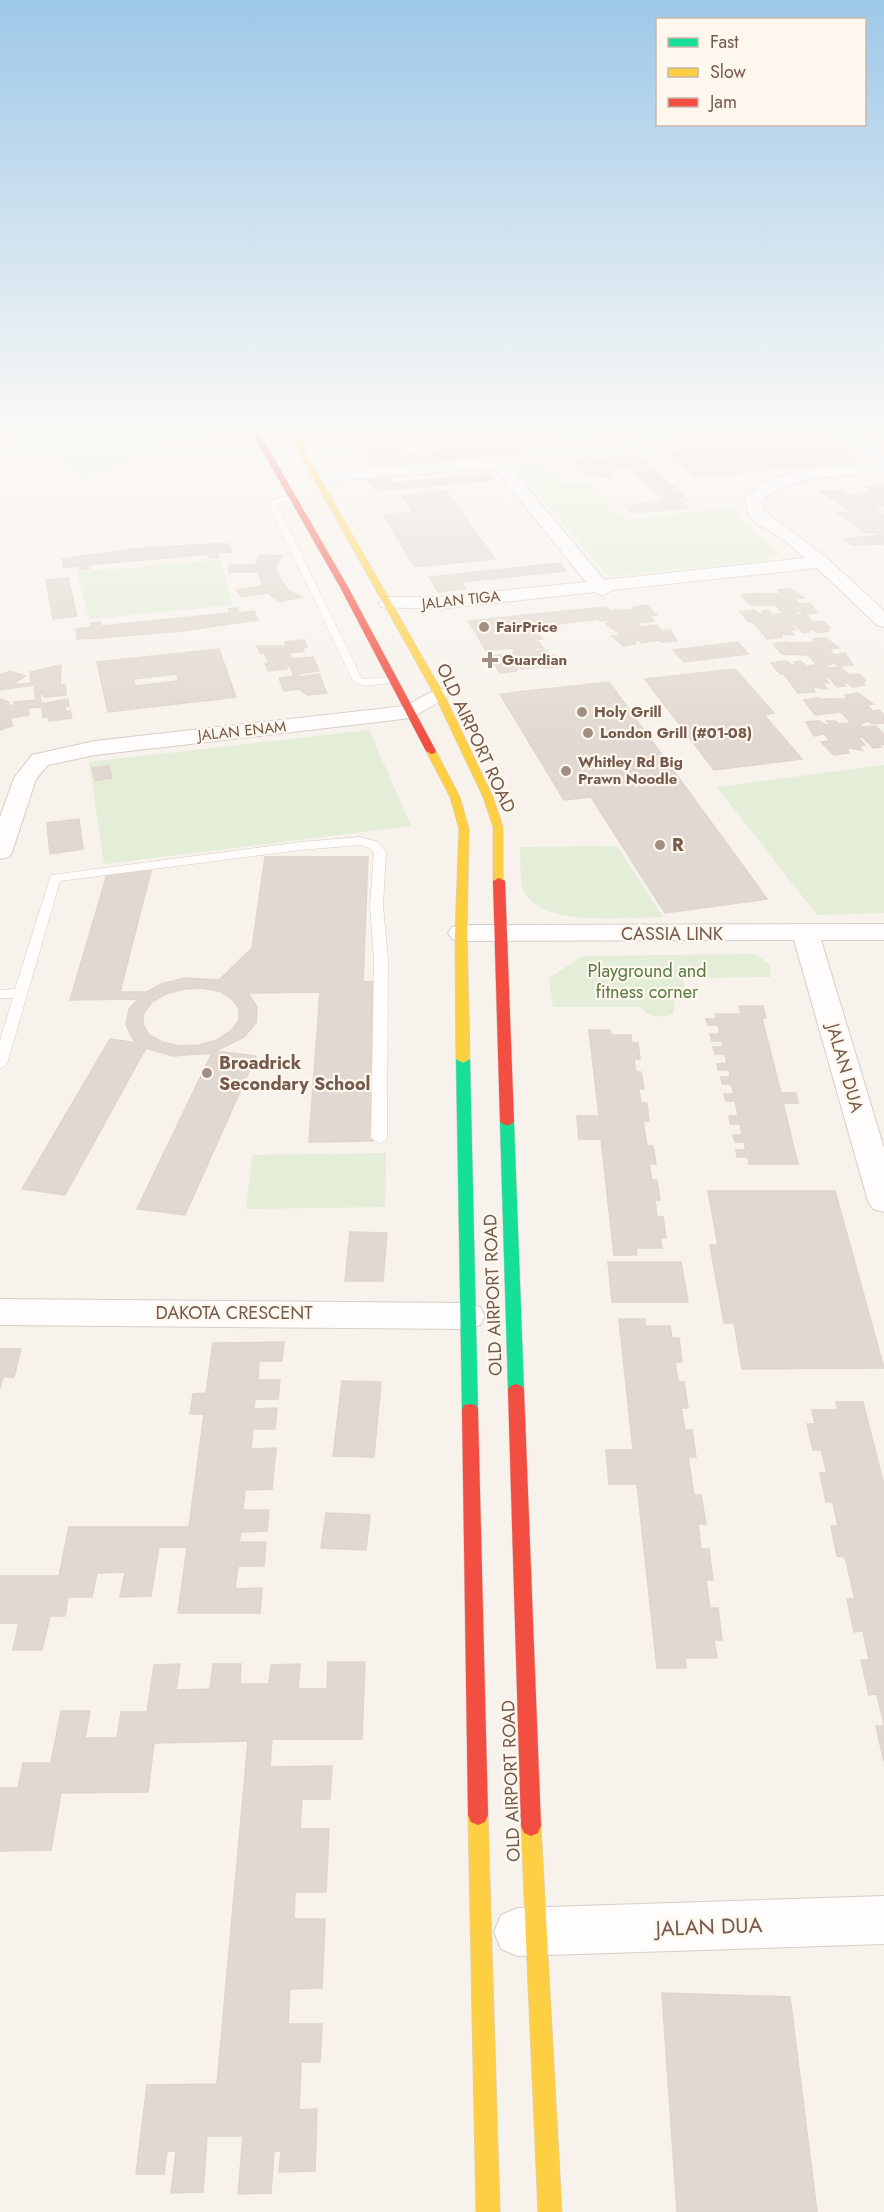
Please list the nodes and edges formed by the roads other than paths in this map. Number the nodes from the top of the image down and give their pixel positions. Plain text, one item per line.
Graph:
1 (286, 532) edge
2 (314, 532) edge
3 (348, 532) edge
4 (556, 532) edge
5 (770, 532) edge
6 (816, 566) junction
7 (601, 587) junction
8 (388, 603) junction
9 (884, 621) edge
10 (399, 622) junction
11 (884, 638) edge
12 (393, 680) junction
13 (439, 694) junction
14 (411, 712) junction
15 (0, 852) edge
16 (884, 932) edge
17 (461, 933) junction
18 (499, 934) junction
19 (806, 934) junction
20 (22, 993) junction
21 (0, 994) edge
22 (0, 1064) edge
23 (379, 1138) dead end
24 (884, 1201) edge
25 (0, 1312) edge
26 (468, 1316) junction
27 (884, 1920) edge
28 (480, 1932) junction
29 (534, 1932) junction
30 (488, 2212) edge
31 (550, 2212) edge

1 - 12 lane
2 - 12 main road, OLD AIRPORT ROAD
3 - 8 main road, OLD AIRPORT ROAD
4 - 7 street
5 - 6 street
6 - 7 street, JALAN TIGA
6 - 9 street
6 - 11 street
7 - 8 street, JALAN TIGA
7 - 10 street, JALAN TIGA
8 - 10 main road, OLD AIRPORT ROAD
10 - 13 main road, OLD AIRPORT ROAD
12 - 14 main road, OLD AIRPORT ROAD
13 - 14 street, JALAN ENAM
13 - 18 main road, OLD AIRPORT ROAD
14 - 15 street, JALAN ENAM
14 - 17 main road, OLD AIRPORT ROAD
16 - 19 street, CASSIA LINK
17 - 18 street, CASSIA LINK
17 - 26 main road, OLD AIRPORT ROAD
18 - 19 street, CASSIA LINK
18 - 29 main road, OLD AIRPORT ROAD
19 - 24 street, JALAN DUA
20 - 21 lane
20 - 22 lane
20 - 23 lane
25 - 26 street, DAKOTA CRESCENT
26 - 28 main road, OLD AIRPORT ROAD
27 - 29 street, JALAN DUA
28 - 29 street, JALAN DUA
28 - 30 main road, OLD AIRPORT ROAD
29 - 31 main road, OLD AIRPORT ROAD

